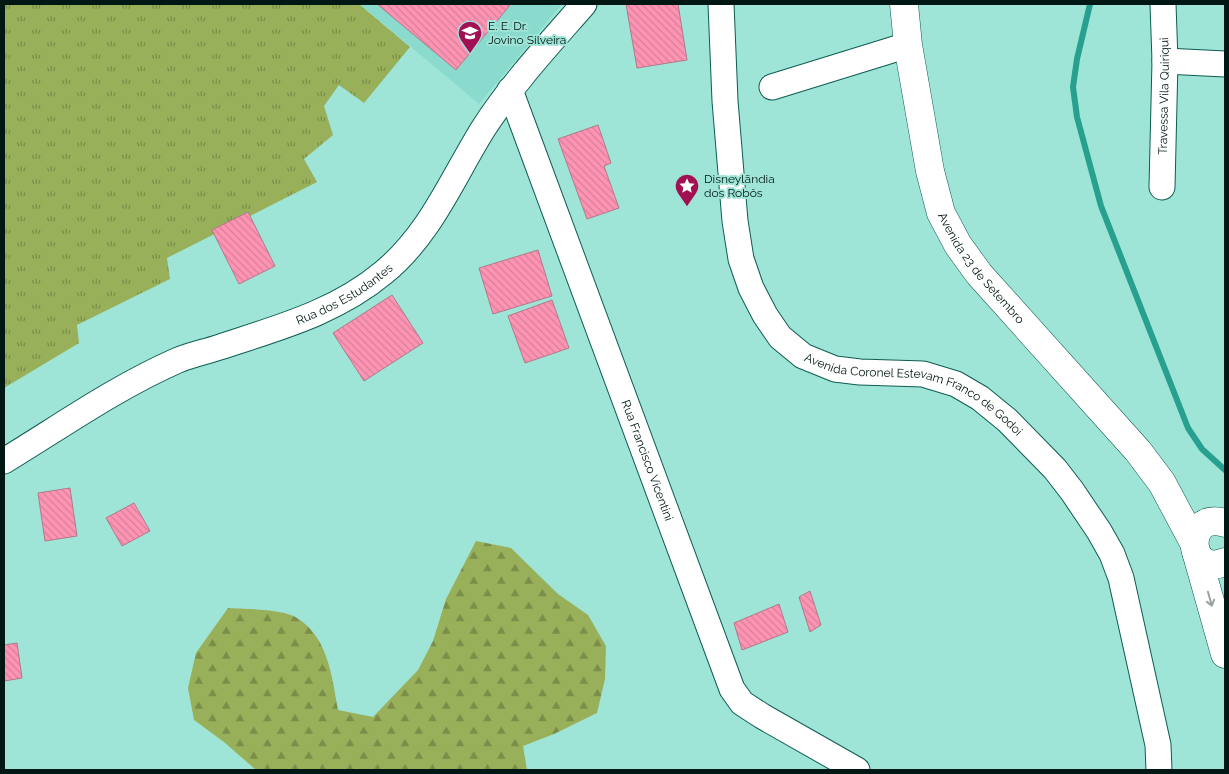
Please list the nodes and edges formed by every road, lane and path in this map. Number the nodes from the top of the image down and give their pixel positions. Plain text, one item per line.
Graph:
1 (584, 4) edge
2 (721, 4) edge
3 (904, 4) edge
4 (1163, 4) edge
5 (908, 45) junction
6 (1165, 61) junction
7 (1225, 64) edge
8 (772, 87) dead end
9 (510, 90) junction
10 (1162, 187) dead end
11 (4, 462) edge
12 (1162, 483) junction
13 (1221, 522) edge
14 (1196, 549) junction
15 (1225, 562) edge
16 (1225, 642) edge
17 (857, 770) edge
18 (1159, 770) edge

1 - 9 street, Rua dos Estudantes
2 - 18 street, Avenida Coronel Estevam Franco de Godoi
3 - 5 street, Avenida 23 de Setembro
4 - 6 street, Travessa Vila Quiriqui
5 - 8 street
5 - 12 street, Avenida 23 de Setembro
6 - 7 street
6 - 10 street, Travessa Vila Quiriqui
9 - 11 street, Rua dos Estudantes
9 - 17 street, Rua Francisco Vicentini
12 - 13 street, Avenida 23 de Setembro
12 - 14 street, Avenida 23 de Setembro
13 - 14 street
14 - 15 street
14 -> 16 street, Avenida 23 de Setembro

